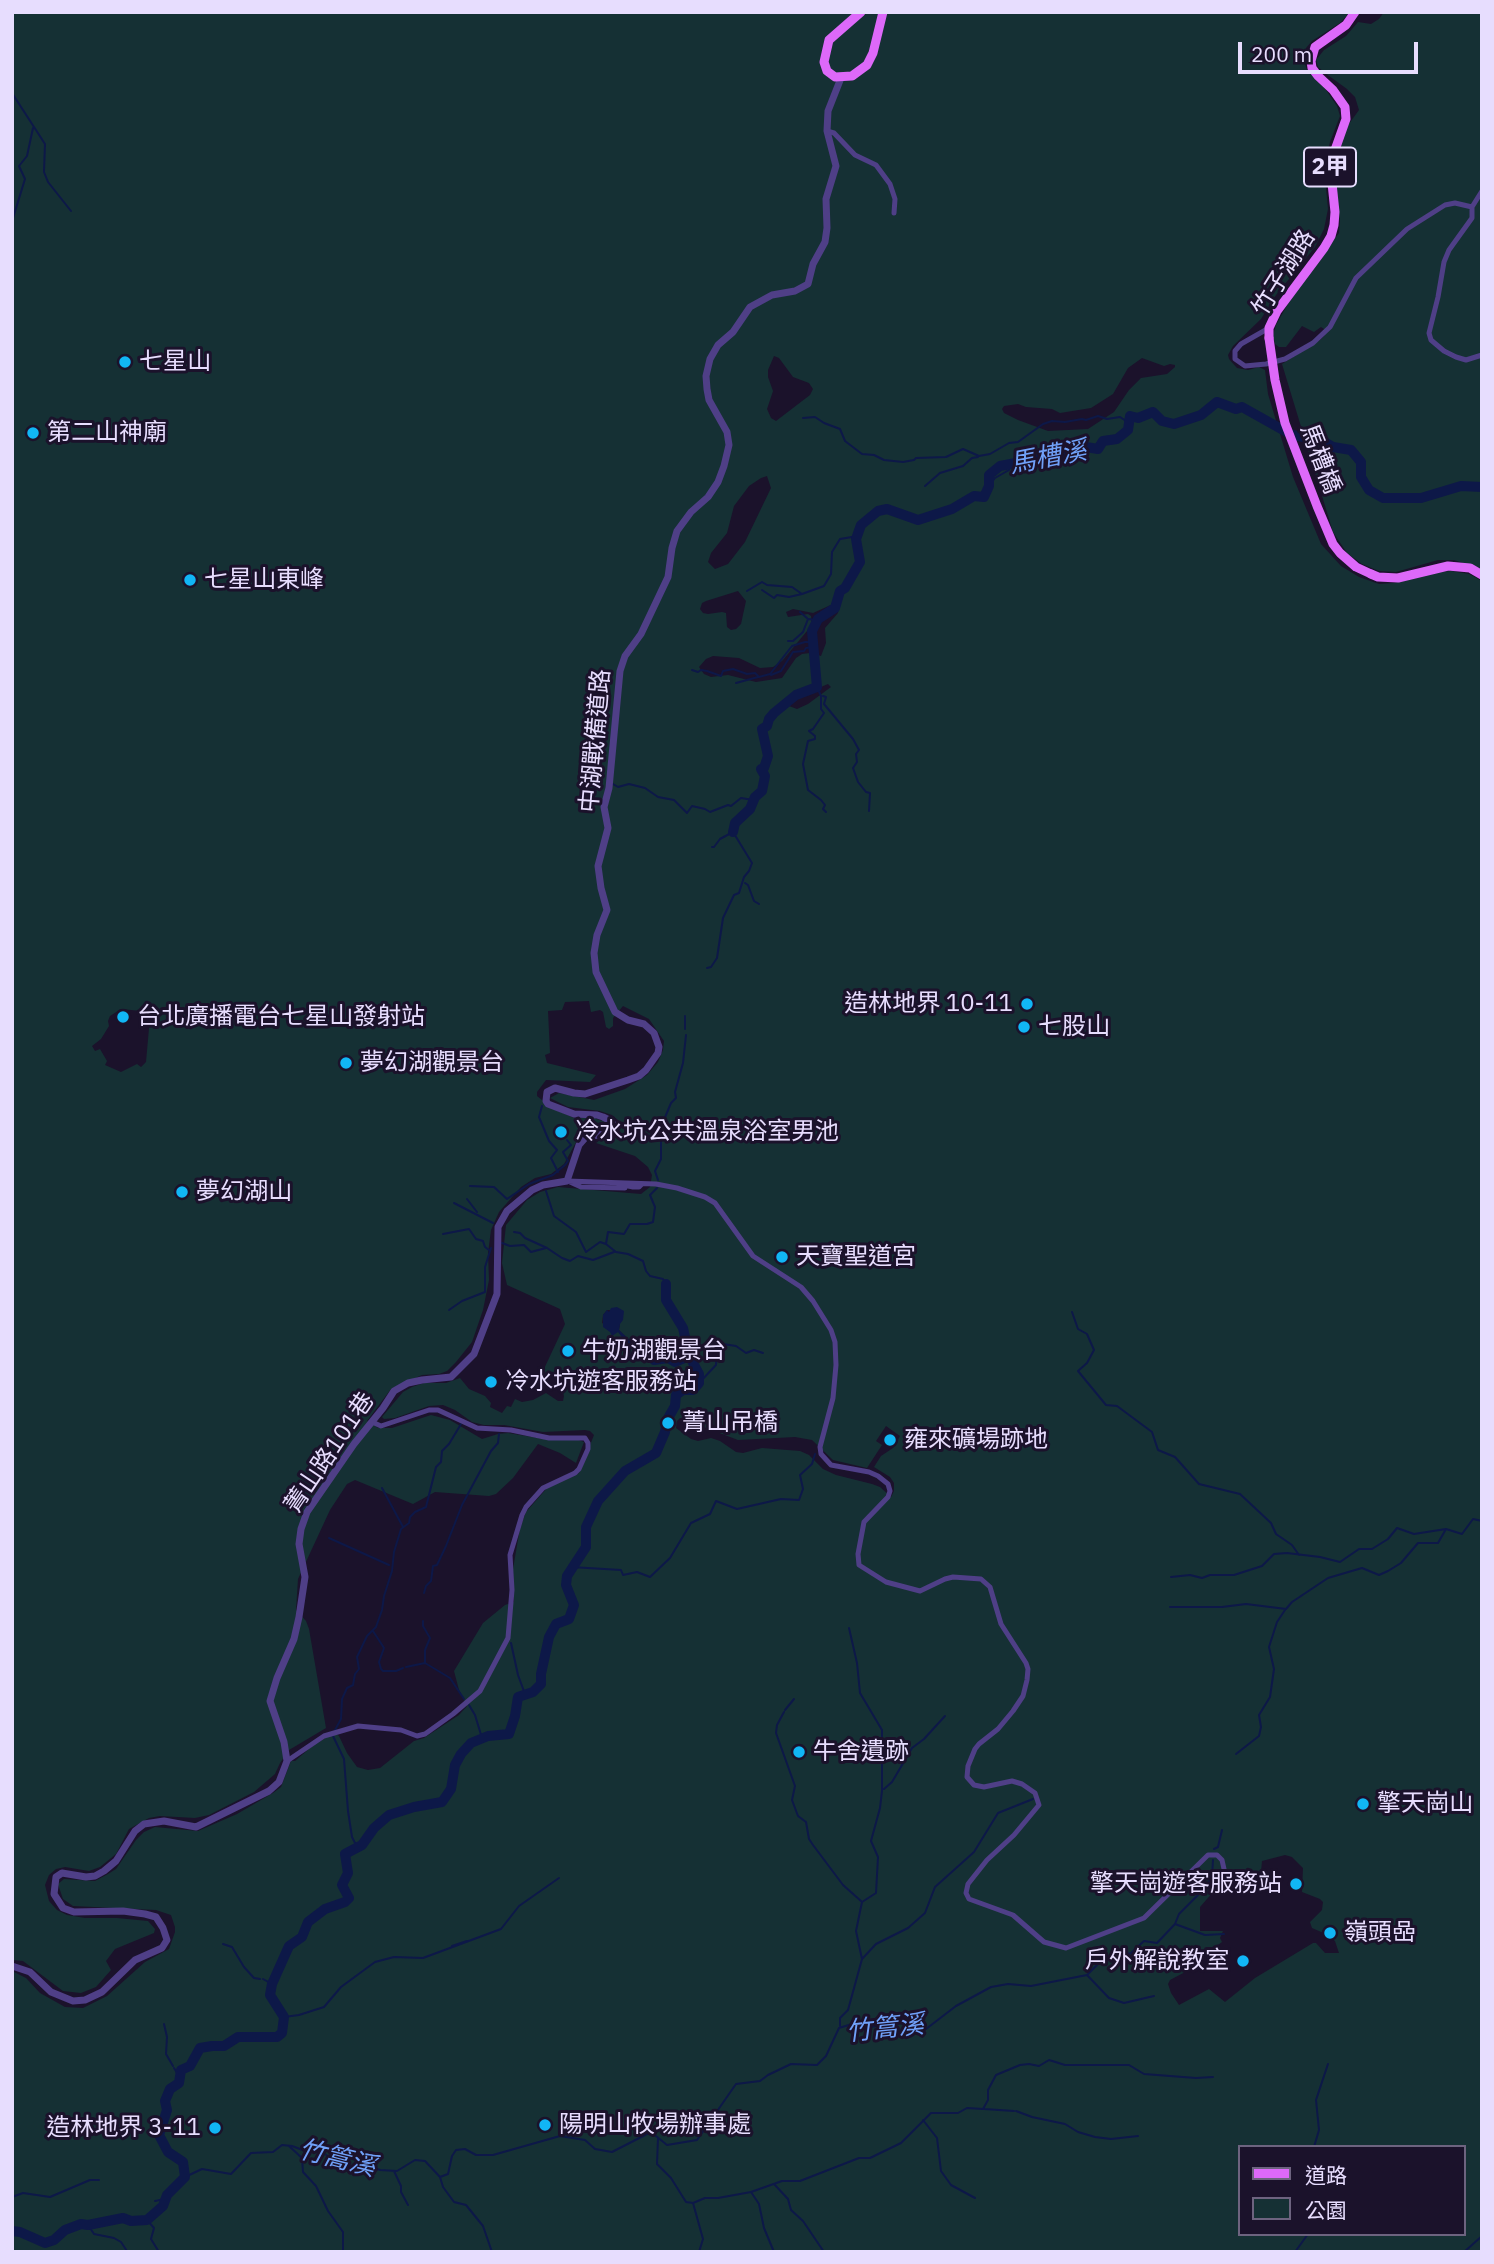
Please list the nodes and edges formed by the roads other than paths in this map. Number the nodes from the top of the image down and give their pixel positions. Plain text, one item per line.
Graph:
1 (862, 12) edge
2 (883, 12) edge
3 (1355, 12) edge
4 (841, 78) junction
5 (827, 131) junction
6 (1482, 191) edge
7 (1472, 207) junction
8 (894, 213) dead end
9 (1269, 333) junction
10 (1482, 355) edge
11 (1482, 575) edge
12 (567, 1181) junction
13 (642, 1184) junction
14 (633, 1187) junction
15 (621, 1188) junction
16 (372, 1422) junction
17 (287, 1761) junction
18 (1224, 1869) dead end
19 (12, 1966) edge

1 - 4 main road
2 - 4 main road
3 - 9 main road, 竹子湖路 / 2甲
4 - 5 street, 中湖戰備道路
5 - 8 street
5 - 12 street, 中湖戰備道路
6 - 7 street
7 - 9 street
7 - 10 street
9 - 11 main road, 馬槽橋, bridge
12 - 13 street
12 - 14 street
12 - 15 street
12 - 16 street, 菁山路101巷
13 - 14 street
13 - 15 street
13 - 18 street
14 - 15 street
16 - 17 street, 菁山路101巷
16 - 17 street
17 - 19 street

